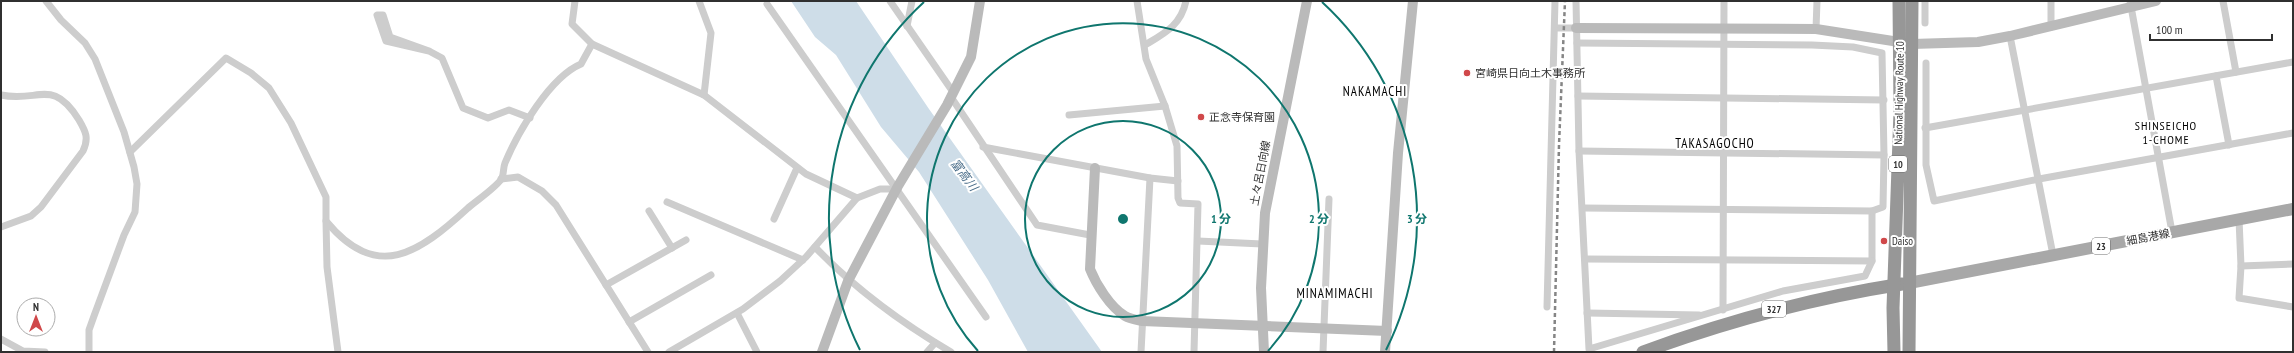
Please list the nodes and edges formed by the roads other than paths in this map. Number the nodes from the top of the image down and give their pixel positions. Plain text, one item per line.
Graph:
1 (46, 1) edge
2 (575, 1) edge
3 (699, 1) edge
4 (890, 1) edge
5 (912, 1) edge
6 (980, 1) edge
7 (1137, 1) edge
8 (1186, 1) edge
9 (1307, 1) edge
10 (1414, 1) edge
11 (1555, 1) edge
12 (1576, 1) edge
13 (1724, 1) edge
14 (1817, 1) edge
15 (1899, 1) edge
16 (1912, 1) edge
17 (1925, 1) edge
18 (2051, 1) edge
19 (2156, 1) edge
20 (2223, 1) edge
21 (767, 4) dead end
22 (2129, 4) edge
23 (383, 15) dead end
24 (1925, 23) dead end
25 (907, 26) junction
26 (2051, 27) junction
27 (1555, 28) junction
28 (1576, 28) junction
29 (1816, 29) junction
30 (1724, 30) junction
31 (2010, 36) junction
32 (1577, 43) junction
33 (1906, 43) junction
34 (592, 44) junction
35 (1724, 44) junction
36 (1145, 45) junction
37 (2293, 62) edge
38 (1926, 64) dead end
39 (2236, 72) junction
40 (2216, 76) junction
41 (2144, 89) junction
42 (1, 95) edge
43 (704, 95) junction
44 (1578, 96) junction
45 (950, 98) junction
46 (1725, 98) junction
47 (1884, 100) junction
48 (1165, 106) junction
49 (2026, 110) junction
50 (1069, 115) dead end
51 (530, 118) junction
52 (1925, 128) junction
53 (2293, 133) edge
54 (2228, 145) junction
55 (984, 147) junction
56 (1579, 151) junction
57 (130, 152) junction
58 (1724, 153) junction
59 (1884, 155) junction
60 (2157, 158) junction
61 (798, 168) junction
62 (1095, 168) junction
63 (1150, 178) junction
64 (502, 179) junction
65 (2039, 179) junction
66 (1178, 182) junction
67 (898, 188) junction
68 (857, 198) junction
69 (1329, 199) dead end
70 (667, 202) dead end
71 (1583, 208) junction
72 (1723, 208) junction
73 (2293, 209) edge
74 (649, 210) dead end
75 (1872, 211) junction
76 (774, 218) dead end
77 (326, 220) junction
78 (2239, 220) junction
79 (1, 227) edge
80 (2172, 232) junction
81 (1090, 235) junction
82 (686, 240) dead end
83 (1198, 241) junction
84 (1262, 244) junction
85 (815, 247) junction
86 (672, 248) junction
87 (2053, 255) junction
88 (1585, 259) junction
89 (802, 260) junction
90 (1723, 261) junction
91 (1872, 261) junction
92 (2293, 264) edge
93 (2241, 266) junction
94 (711, 274) dead end
95 (848, 281) junction
96 (1909, 283) junction
97 (606, 285) junction
98 (1895, 286) junction
99 (1548, 307) dead end
100 (2293, 307) edge
101 (1723, 310) junction
102 (737, 313) junction
103 (1587, 313) junction
104 (1706, 315) junction
105 (986, 317) dead end
106 (629, 322) junction
107 (1142, 322) junction
108 (1196, 323) junction
109 (1262, 325) junction
110 (1324, 328) junction
111 (1387, 331) junction
112 (1, 339) edge
113 (935, 343) junction
114 (45, 352) edge
115 (89, 352) edge
116 (338, 352) edge
117 (648, 352) edge
118 (669, 352) edge
119 (757, 352) edge
120 (822, 352) edge
121 (927, 352) edge
122 (951, 352) edge
123 (1141, 352) edge
124 (1194, 352) edge
125 (1264, 352) edge
126 (1323, 352) edge
127 (1385, 352) edge
128 (1643, 352) edge
129 (1894, 352) edge
130 (1909, 352) edge

1 - 57 street
2 - 34 street
3 - 43 street
4 - 25 street
5 - 25 street
6 - 45 street
7 - 36 street
8 - 36 street
9 - 84 street, 土々呂日向線
10 - 111 street
11 - 27 street
12 - 28 street
13 - 30 street
14 - 29 street
15 - 33 highway, National Highway Route 10 / 10
16 - 33 highway, National Highway Route 10 / 10
17 - 24 street
18 - 26 street
19 - 22 street
20 - 39 street
21 - 67 street
22 - 26 street
22 - 41 street
23 - 51 street
25 - 45 street
26 - 31 street
27 - 28 street
27 - 99 street
28 - 30 street
28 - 32 street
29 - 30 street
29 - 33 street
30 - 35 street
31 - 33 street
31 - 49 street
32 - 35 street
32 - 44 street
33 - 96 highway, National Highway Route 10 / 10
33 - 98 highway, National Highway Route 10 / 10
34 - 43 street
34 - 51 street
35 - 46 street
35 - 47 street
36 - 48 street
37 - 39 street
38 - 52 street
39 - 40 street
40 - 41 street
40 - 54 street
41 - 49 street
41 - 60 street
42 - 79 street
43 - 61 street
44 - 46 street
44 - 56 street
45 - 55 street
45 - 67 street
46 - 47 street
46 - 58 street
47 - 59 street
48 - 50 street
48 - 66 street
49 - 52 street
49 - 65 street
51 - 64 street
52 - 65 street
53 - 54 street
54 - 60 street
55 - 62 street
55 - 81 street
56 - 58 street
56 - 71 street
57 - 77 street
57 - 115 street
58 - 59 street
58 - 72 street
59 - 75 street
60 - 65 street
60 - 80 street
61 - 68 street
61 - 76 street
62 - 63 street
62 - 81 street
63 - 66 street
63 - 107 street
64 - 77 street
64 - 97 street
65 - 87 street
66 - 83 street
67 - 68 street
67 - 95 street
67 - 105 street
68 - 85 street
69 - 110 street
70 - 89 street
71 - 72 street
71 - 88 street
72 - 75 street
72 - 90 street
73 - 78 main road, 細島港線 / 23
74 - 86 street
75 - 91 street
77 - 116 street
78 - 80 main road, 細島港線 / 23
78 - 93 street
80 - 87 main road, 細島港線 / 23
81 - 107 street
82 - 86 street
83 - 84 street
83 - 108 street
84 - 109 street, 土々呂日向線
85 - 89 street
85 - 95 street
86 - 97 street
87 - 96 main road, 細島港線 / 23
88 - 90 street
88 - 103 street
89 - 102 street
90 - 91 street
90 - 101 street
91 - 101 street
92 - 93 street
93 - 100 street
94 - 106 street
95 - 113 street
95 - 120 street
96 - 98 highway, 327
96 - 130 highway, National Highway Route 10 / 10
97 - 106 street
98 - 128 highway, 327
98 - 129 highway, National Highway Route 10 / 10
101 - 104 street
102 - 118 street
102 - 119 street
103 - 104 street
103 - 104 street
106 - 117 street
107 - 108 street
107 - 123 street
108 - 109 street
108 - 124 street
109 - 110 street
109 - 125 street, 土々呂日向線
110 - 111 street
110 - 126 street
111 - 127 street
112 - 114 street
113 - 121 street
113 - 122 street

